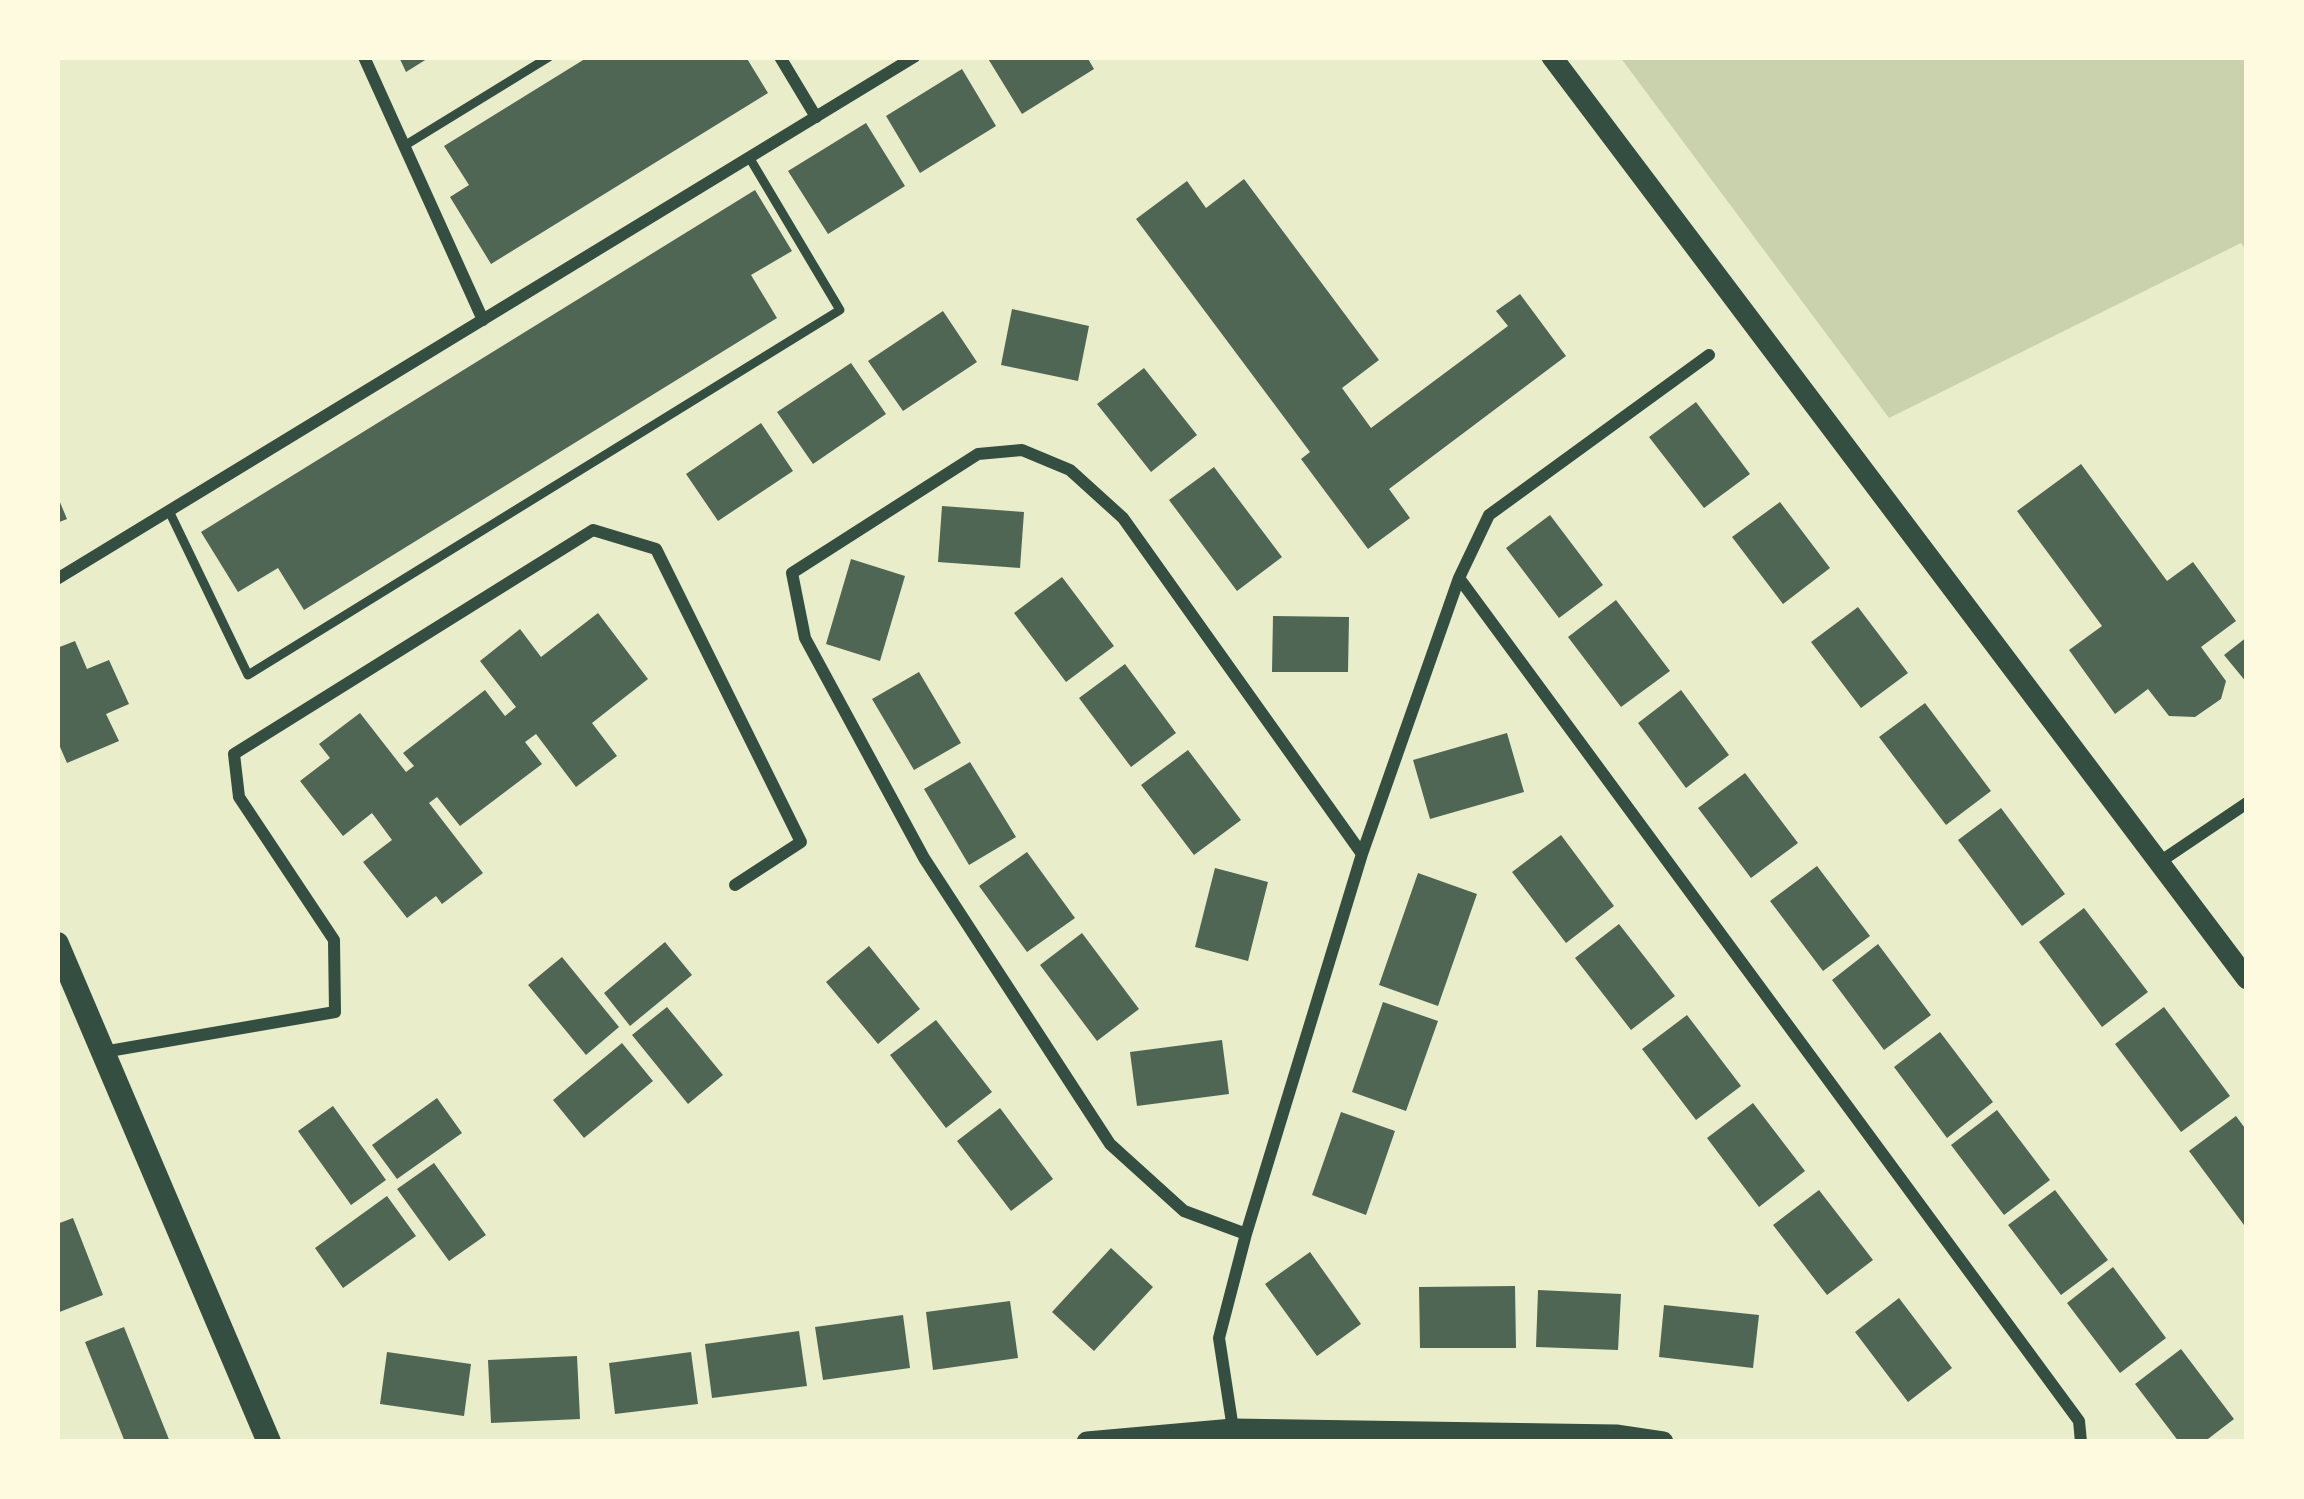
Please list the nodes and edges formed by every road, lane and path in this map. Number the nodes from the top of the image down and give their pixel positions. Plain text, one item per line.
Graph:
1 (364, 57) edge
2 (549, 57) edge
3 (780, 57) edge
4 (914, 57) edge
5 (1552, 57) edge
6 (816, 117) junction
7 (404, 146) junction
8 (749, 157) junction
9 (483, 320) junction
10 (1709, 355) dead end
11 (169, 511) junction
12 (1459, 578) junction
13 (57, 579) edge
14 (2247, 803) edge
15 (1362, 854) junction
16 (2161, 861) junction
17 (735, 885) dead end
18 (57, 944) edge
19 (2247, 979) edge
20 (103, 1052) junction
21 (1246, 1234) junction
22 (1233, 1429) junction
23 (1425, 1437) edge
24 (268, 1442) edge
25 (1087, 1442) edge
26 (1663, 1442) edge
27 (2081, 1442) edge

1 - 7 street
2 - 7 lane
3 - 6 street
4 - 6 street
5 - 16 street
6 - 8 street
7 - 9 street
8 - 9 street
8 - 11 lane
9 - 11 street
10 - 12 street
11 - 13 street
12 - 15 street
12 - 27 street
14 - 16 street
15 - 21 street
15 - 21 street
16 - 19 street
17 - 20 street
18 - 20 main road
20 - 24 main road
21 - 22 street
22 - 23 street
22 - 25 street
23 - 26 street

